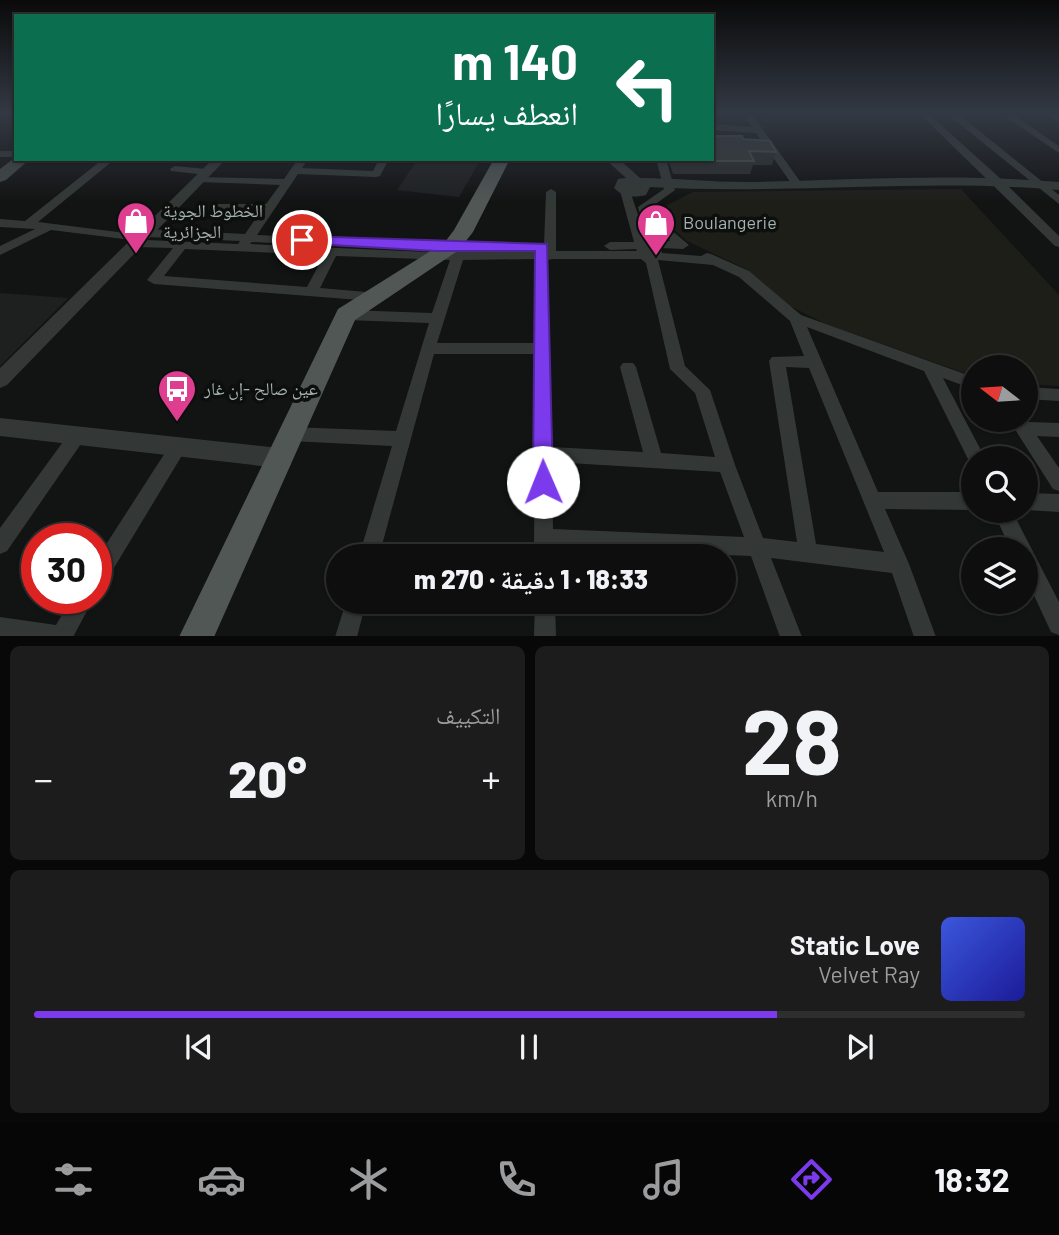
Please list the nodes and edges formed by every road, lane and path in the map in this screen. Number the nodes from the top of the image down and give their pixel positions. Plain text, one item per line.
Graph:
1 (769, 143) edge
2 (955, 143) edge
3 (989, 143) edge
4 (14, 158) edge
5 (20, 161) edge
6 (108, 161) edge
7 (181, 161) edge
8 (218, 161) edge
9 (302, 161) edge
10 (383, 161) edge
11 (491, 161) edge
12 (501, 161) edge
13 (612, 161) edge
14 (662, 161) edge
15 (0, 169) edge
16 (294, 171) junction
17 (203, 176) junction
18 (0, 177) edge
19 (997, 181) junction
20 (286, 183) junction
21 (797, 184) junction
22 (1040, 184) junction
23 (1059, 186) edge
24 (669, 187) junction
25 (551, 192) dead end
26 (637, 193) junction
27 (1059, 201) edge
28 (218, 206) dead end
29 (269, 208) junction
30 (0, 223) edge
31 (28, 225) junction
32 (50, 227) junction
33 (1043, 227) junction
34 (1059, 227) edge
35 (141, 238) junction
36 (245, 243) junction
37 (1059, 243) edge
38 (682, 244) junction
39 (182, 245) junction
40 (0, 251) edge
41 (546, 251) junction
42 (332, 252) junction
43 (440, 253) junction
44 (650, 253) junction
45 (715, 261) junction
46 (311, 292) junction
47 (373, 296) junction
48 (346, 315) junction
49 (437, 318) junction
50 (796, 318) junction
51 (541, 348) junction
52 (428, 349) junction
53 (815, 362) junction
54 (628, 367) dead end
55 (931, 370) junction
56 (961, 379) edge
57 (0, 380) edge
58 (1038, 394) edge
59 (1059, 395) edge
60 (0, 427) edge
61 (1038, 427) edge
62 (1059, 430) edge
63 (1025, 432) edge
64 (77, 436) junction
65 (403, 439) junction
66 (285, 446) junction
67 (969, 446) edge
68 (178, 447) junction
69 (543, 454) junction
70 (654, 461) junction
71 (726, 465) junction
72 (1059, 483) edge
73 (873, 500) junction
74 (961, 501) edge
75 (1038, 502) edge
76 (1059, 503) edge
77 (0, 544) edge
78 (372, 544) edge
79 (544, 544) edge
80 (736, 547) edge
81 (757, 547) junction
82 (112, 553) edge
83 (808, 553) junction
84 (899, 564) junction
85 (1038, 582) edge
86 (74, 614) edge
87 (352, 614) edge
88 (545, 614) edge
89 (1059, 624) edge
90 (0, 628) edge
91 (61, 636) edge
92 (196, 636) edge
93 (346, 636) edge
94 (545, 636) edge
95 (791, 636) edge
96 (925, 636) edge

1 - 21 street
2 - 19 street
3 - 22 street
4 - 15 main road
5 - 18 main road
6 - 31 street
7 - 17 street
8 - 17 street
9 - 16 street
10 - 16 street
11 - 43 main road
12 - 43 main road
13 - 26 street
14 - 24 street
16 - 20 street
17 - 20 street
17 - 35 street
19 - 21 street
19 - 22 street
19 - 33 street
20 - 29 street
21 - 24 street
22 - 23 street
22 - 27 street
24 - 26 street
25 - 41 street
26 - 38 street
26 - 44 street
26 - 44 street
28 - 29 street
29 - 36 street
30 - 31 street
31 - 32 street
32 - 35 street
32 - 40 street
33 - 34 street
33 - 37 street
35 - 36 street
35 - 39 street
35 - 57 street
36 - 39 street
36 - 42 street
36 - 43 street
38 - 44 street
38 - 45 street
39 - 46 street
41 - 43 street
41 - 44 street
41 - 51 street
42 - 43 street
42 - 46 street
43 - 47 main road
43 - 49 street
44 - 45 street
44 - 71 street
45 - 50 street
46 - 47 street
47 - 48 main road
48 - 49 street
48 - 66 main road
49 - 52 street
50 - 53 street
50 - 55 street
51 - 52 street
51 - 69 street
52 - 65 street
53 - 73 street
53 - 83 street
54 - 70 street
55 - 56 street
55 - 67 street
58 - 59 street
60 - 64 street
61 - 62 street
63 - 72 street
64 - 68 street
64 - 77 street
65 - 66 street
65 - 78 street
66 - 68 street
66 - 92 main road
68 - 82 street
69 - 70 street
69 - 79 street
70 - 71 street
71 - 81 street
73 - 74 street
73 - 84 street
75 - 76 street
80 - 81 street
81 - 83 street
81 - 95 street
83 - 84 street
84 - 96 street
85 - 89 street
86 - 91 street
87 - 93 street
88 - 94 street
90 - 91 street

